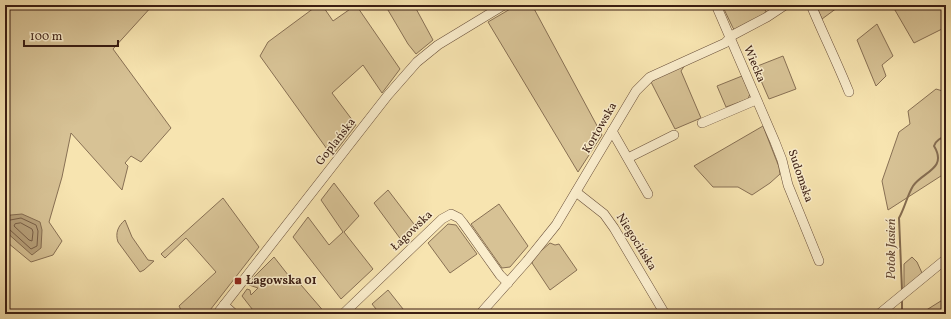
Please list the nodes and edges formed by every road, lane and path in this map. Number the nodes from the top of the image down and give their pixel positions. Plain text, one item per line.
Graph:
1 (716, 5) edge
2 (785, 5) edge
3 (811, 5) edge
4 (498, 6) edge
5 (730, 37) junction
6 (849, 92) dead end
7 (756, 100) junction
8 (702, 122) dead end
9 (612, 131) junction
10 (674, 135) dead end
11 (628, 158) junction
12 (576, 192) junction
13 (648, 194) dead end
14 (946, 259) edge
15 (819, 261) dead end
16 (508, 283) junction
17 (224, 305) junction
18 (217, 314) edge
19 (234, 314) edge
20 (344, 314) edge
21 (480, 314) edge
22 (665, 314) edge
23 (879, 314) edge

1 - 5 street, Wiecka
2 - 5 street, Kortowska
3 - 6 street
4 - 17 street, Goplańska
5 - 7 street, Wiecka
5 - 9 street, Kortowska
7 - 8 street, Wiecka
7 - 15 street, Sudomska
9 - 11 street
9 - 12 street, Kortowska
10 - 11 street
11 - 13 street
12 - 16 street, Kortowska
12 - 22 street, Niegocińska
14 - 23 street
16 - 20 street, Łagowska
16 - 21 street, Kortowska
17 - 18 street, Goplańska
17 - 19 street

